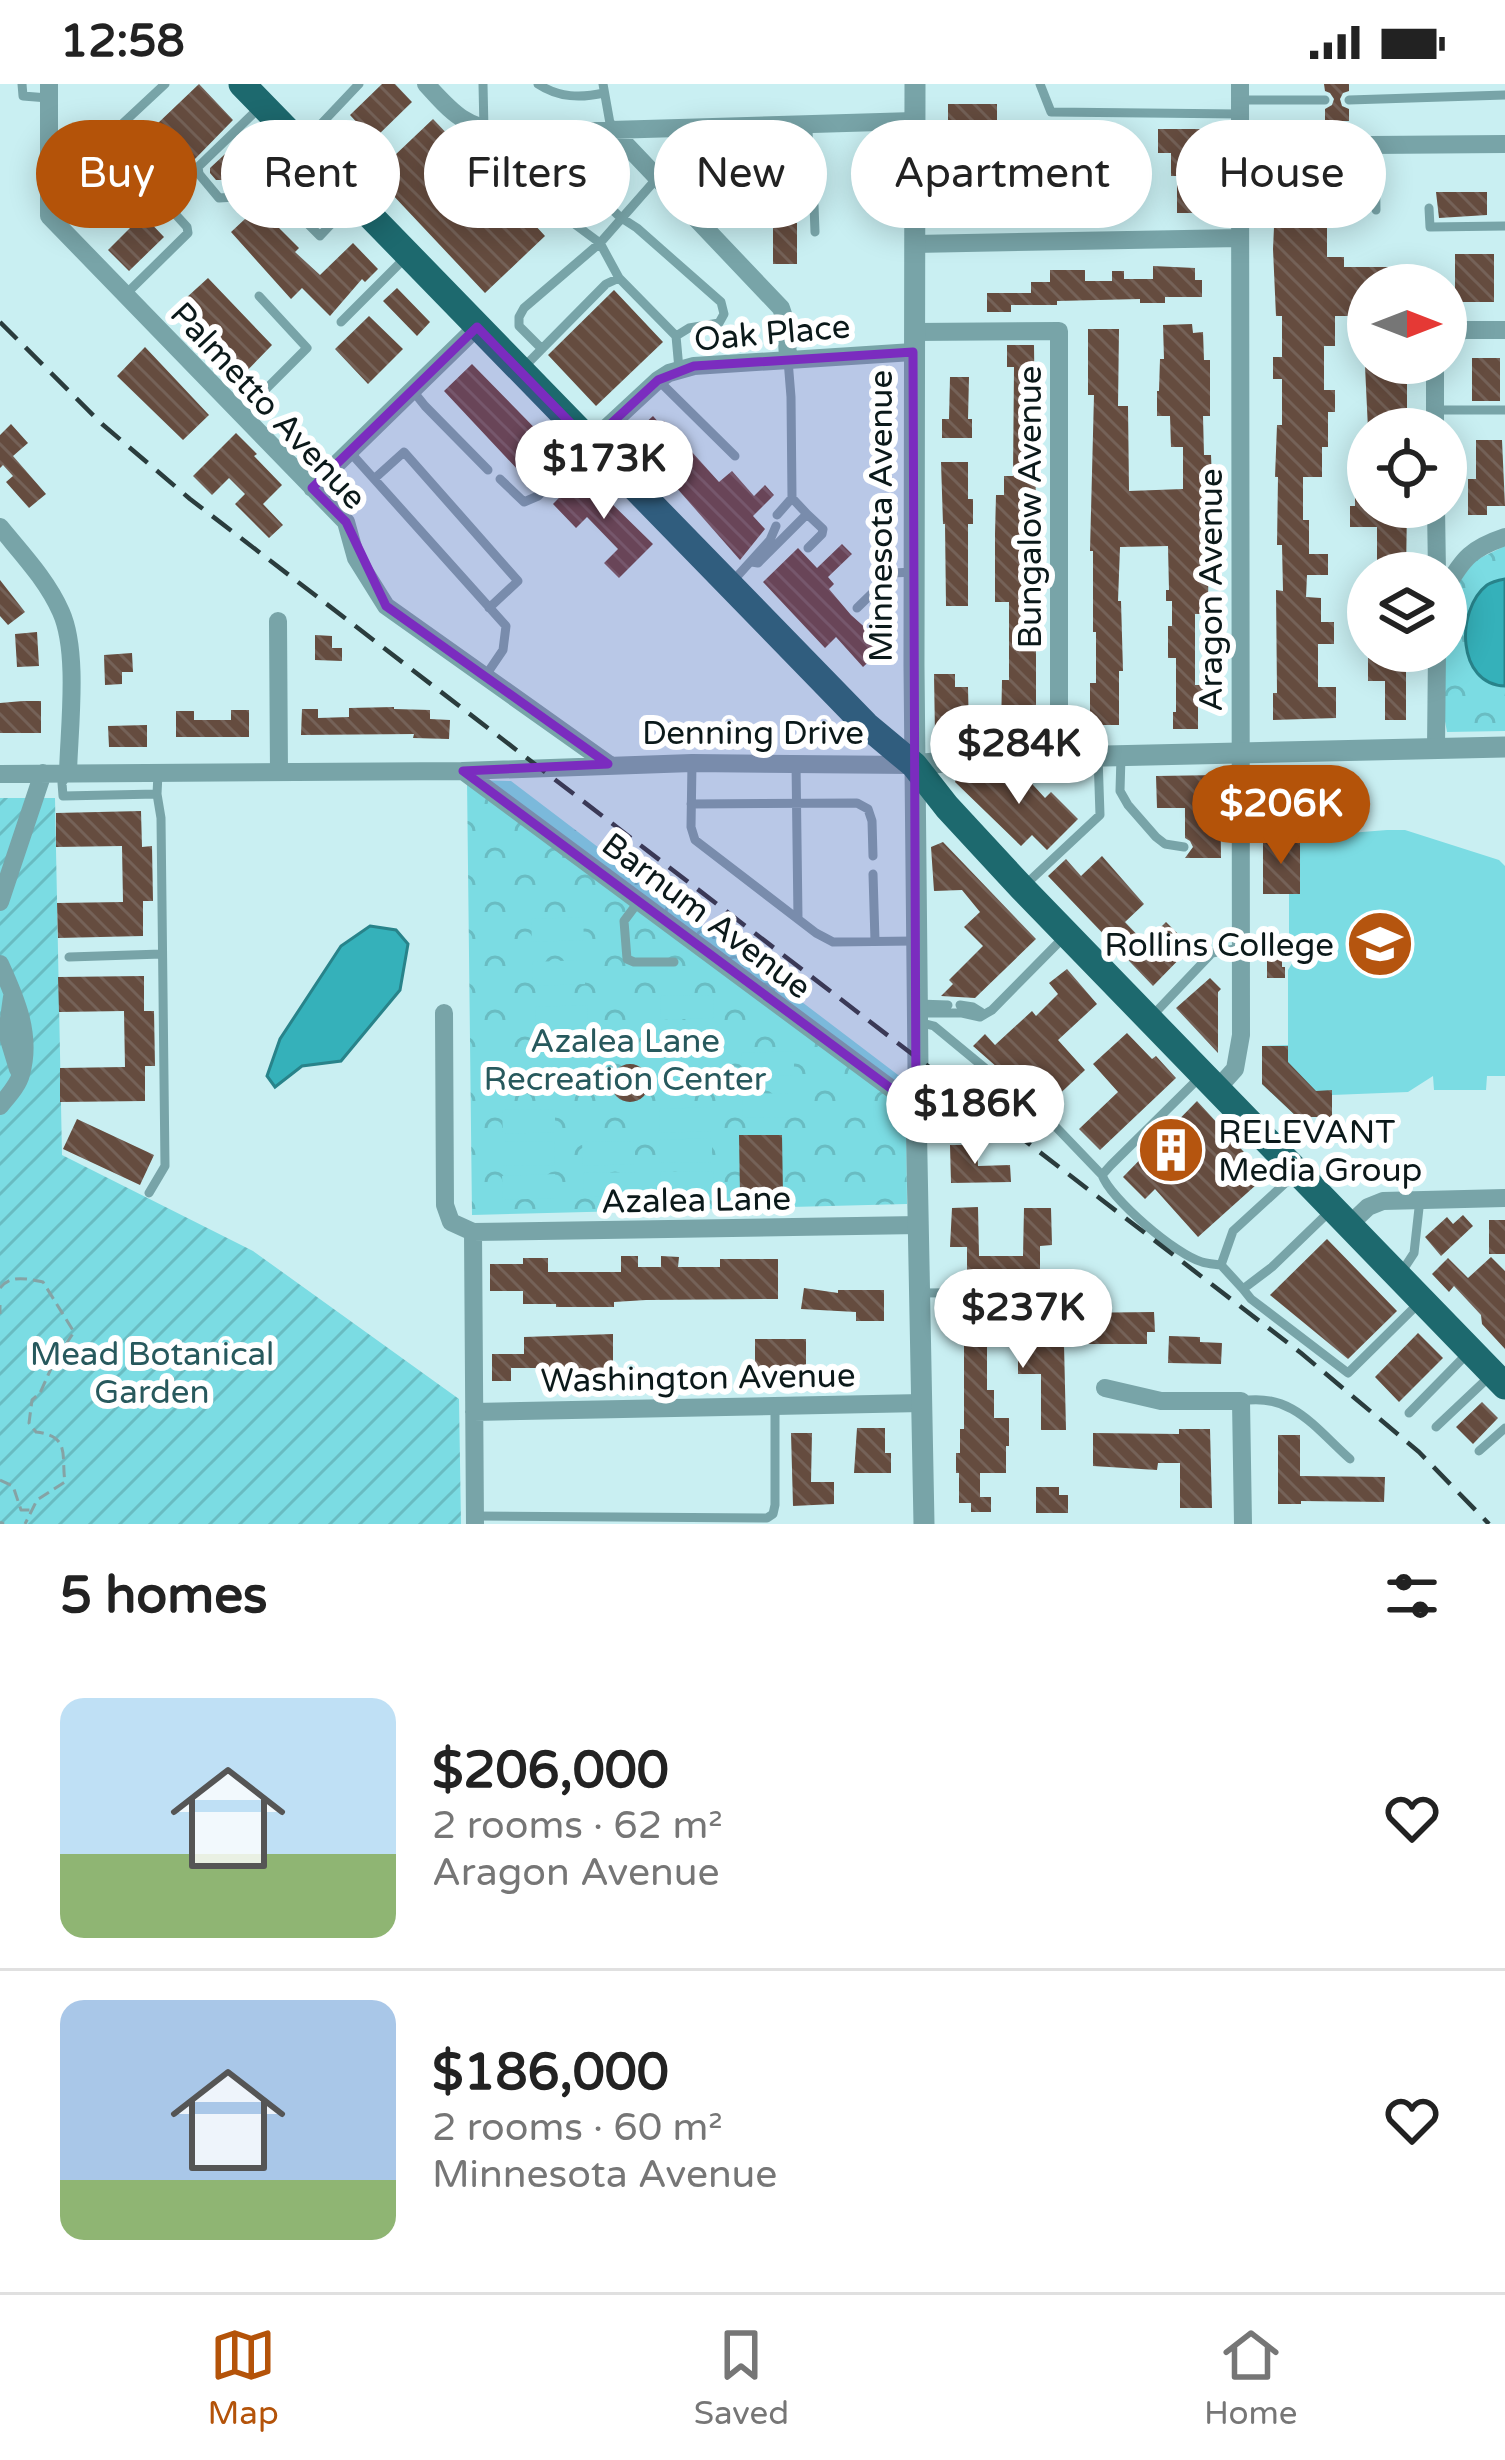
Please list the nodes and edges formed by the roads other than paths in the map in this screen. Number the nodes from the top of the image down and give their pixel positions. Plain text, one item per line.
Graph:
1 (22, 84) edge
2 (165, 84) edge
3 (359, 84) edge
4 (426, 84) edge
5 (483, 84) edge
6 (538, 84) edge
7 (915, 84) edge
8 (1040, 84) edge
9 (604, 88) edge
10 (49, 91) edge
11 (256, 92) edge
12 (1505, 95) edge
13 (1240, 99) edge
14 (1320, 100) dead end
15 (1349, 100) dead end
16 (126, 120) edge
17 (234, 120) edge
18 (280, 120) edge
19 (328, 120) edge
20 (465, 120) edge
21 (488, 120) edge
22 (609, 120) edge
23 (914, 120) edge
24 (221, 137) edge
25 (1505, 144) edge
26 (1386, 145) edge
27 (630, 149) edge
28 (654, 173) edge
29 (654, 181) edge
30 (221, 199) edge
31 (630, 206) edge
32 (1429, 208) dead end
33 (630, 223) edge
34 (1505, 226) edge
35 (187, 228) edge
36 (381, 228) edge
37 (581, 228) edge
38 (611, 228) edge
39 (706, 228) edge
40 (815, 228) edge
41 (914, 228) edge
42 (1240, 228) edge
43 (815, 232) dead end
44 (1240, 238) junction
45 (600, 242) junction
46 (914, 244) junction
47 (408, 255) junction
48 (619, 278) junction
49 (125, 295) junction
50 (259, 296) dead end
51 (341, 322) dead end
52 (477, 327) junction
53 (1467, 330) edge
54 (1505, 330) edge
55 (676, 336) junction
56 (913, 342) junction
57 (542, 349) junction
58 (788, 358) junction
59 (680, 370) junction
60 (520, 371) junction
61 (658, 380) junction
62 (412, 390) junction
63 (1505, 410) edge
64 (241, 414) junction
65 (1467, 415) edge
66 (590, 443) junction
67 (349, 452) junction
68 (735, 456) dead end
69 (488, 470) dead end
70 (500, 478) dead end
71 (374, 479) junction
72 (311, 488) junction
73 (792, 498) junction
74 (807, 514) junction
75 (0, 527) edge
76 (1437, 528) edge
77 (1505, 537) edge
78 (1437, 541) junction
79 (808, 548) dead end
80 (1473, 550) junction
81 (1437, 552) edge
82 (1467, 556) edge
83 (752, 562) junction
84 (914, 572) junction
85 (728, 586) junction
86 (489, 608) junction
87 (857, 608) dead end
88 (278, 621) dead end
89 (1437, 672) edge
90 (484, 678) junction
91 (1505, 747) edge
92 (1436, 748) junction
93 (1240, 752) junction
94 (1110, 756) junction
95 (1059, 757) junction
96 (692, 763) junction
97 (796, 763) junction
98 (610, 765) junction
99 (914, 766) junction
100 (463, 771) junction
101 (158, 772) junction
102 (279, 772) junction
103 (43, 773) junction
104 (68, 773) junction
105 (0, 774) edge
106 (157, 794) junction
107 (796, 803) junction
108 (691, 804) junction
109 (1184, 848) dead end
110 (872, 856) dead end
111 (872, 874) dead end
112 (1022, 888) junction
113 (639, 901) junction
114 (0, 902) edge
115 (798, 919) junction
116 (1067, 934) junction
117 (875, 941) junction
118 (917, 941) junction
119 (1241, 948) junction
120 (162, 954) junction
121 (69, 956) dead end
122 (674, 962) dead end
123 (0, 964) edge
124 (444, 1013) dead end
125 (918, 1013) junction
126 (986, 1013) junction
127 (1149, 1019) junction
128 (1210, 1082) junction
129 (0, 1106) edge
130 (916, 1107) junction
131 (1297, 1172) junction
132 (1102, 1175) junction
133 (149, 1193) dead end
134 (1505, 1198) edge
135 (1420, 1199) junction
136 (1341, 1217) junction
137 (919, 1226) junction
138 (473, 1232) junction
139 (1221, 1265) junction
140 (1399, 1277) junction
141 (1243, 1289) junction
142 (1056, 1292) dead end
143 (920, 1293) junction
144 (1422, 1300) junction
145 (1470, 1350) junction
146 (1499, 1380) edge
147 (1105, 1388) dead end
148 (1241, 1401) junction
149 (922, 1402) junction
150 (775, 1406) junction
151 (474, 1412) junction
152 (1409, 1413) dead end
153 (1436, 1426) dead end
154 (1505, 1428) edge
155 (1479, 1451) dead end
156 (1349, 1459) dead end
157 (475, 1520) edge
158 (924, 1524) edge
159 (1243, 1524) edge

1 - 10 lane
2 - 16 lane
3 - 19 lane
4 - 20 street
5 - 21 lane
6 - 9 lane
7 - 23 street, Minnesota Avenue
8 - 13 lane
9 - 22 lane
10 - 49 street, Palmetto Avenue
11 - 17 lane
11 - 18 main road
12 - 15 lane
13 - 14 lane
24 - 30 lane
25 - 26 street
27 - 28 street
29 - 31 lane
32 - 34 lane
33 - 55 lane
35 - 49 lane
36 - 47 main road
37 - 45 lane
38 - 45 lane
39 - 58 street
40 - 43 lane
41 - 46 street, Minnesota Avenue
42 - 44 street, Aragon Avenue
44 - 46 street
44 - 93 street, Aragon Avenue
45 - 48 lane
45 - 57 lane
46 - 56 street, Minnesota Avenue
47 - 51 lane
47 - 52 main road
48 - 55 lane
48 - 57 lane
49 - 64 street, Palmetto Avenue
50 - 64 lane
52 - 60 main road
52 - 62 street
53 - 54 street
55 - 59 lane
56 - 58 street, Oak Place
56 - 84 street, Minnesota Avenue
56 - 95 street, Bungalow Avenue
57 - 60 lane
58 - 59 street, Oak Place
58 - 73 lane
59 - 61 street, Oak Place
60 - 66 main road
61 - 66 street, Oak Place
61 - 68 lane
62 - 67 street
62 - 69 lane
63 - 65 lane
64 - 72 street, Palmetto Avenue
66 - 70 lane
66 - 85 main road
67 - 71 lane
67 - 72 street
71 - 86 lane
71 - 86 lane
72 - 90 street, Palmetto Avenue
73 - 74 lane
73 - 83 lane
74 - 79 lane
74 - 83 lane
75 - 104 street
76 - 78 street
77 - 80 street
78 - 80 street
78 - 81 street
80 - 82 street
83 - 85 lane
84 - 87 lane
84 - 99 street, Minnesota Avenue
85 - 99 main road
86 - 90 lane
88 - 102 street
89 - 92 street
90 - 98 street, Palmetto Avenue
91 - 92 street, Denning Drive
92 - 93 street, Denning Drive
93 - 94 street, Denning Drive
93 - 119 street, Aragon Avenue
94 - 95 street, Denning Drive
94 - 109 lane
94 - 112 lane
95 - 99 street, Denning Drive
96 - 97 street, Denning Drive
96 - 98 street, Denning Drive
96 - 108 lane
97 - 99 street, Denning Drive
97 - 107 lane
98 - 100 street, Denning Drive
99 - 112 main road
99 - 118 street, Minnesota Avenue
100 - 102 street, Denning Drive
100 - 113 street, Barnum Avenue
101 - 102 street, Denning Drive
101 - 104 street, Denning Drive
101 - 106 lane
103 - 104 street, Denning Drive
103 - 105 street, Denning Drive
103 - 114 street
104 - 106 lane
106 - 120 lane
107 - 108 lane
107 - 110 lane
107 - 115 lane
108 - 115 lane
111 - 117 lane
112 - 116 main road
113 - 122 lane
113 - 130 street, Barnum Avenue
115 - 117 lane
116 - 126 lane
116 - 127 main road
117 - 118 lane
118 - 125 street, Minnesota Avenue
119 - 127 lane
119 - 128 street, Aragon Avenue
120 - 121 lane
120 - 133 lane
123 - 129 street
124 - 138 street
125 - 126 lane
125 - 126 lane
125 - 130 street, Minnesota Avenue
125 - 132 lane
127 - 128 main road
128 - 131 main road
128 - 132 lane
130 - 137 street, Minnesota Avenue
131 - 136 main road
131 - 139 lane
132 - 139 lane
134 - 135 street
135 - 136 street
135 - 140 lane
136 - 140 main road
136 - 141 lane
137 - 138 street, Azalea Lane
137 - 143 street, Minnesota Avenue
138 - 151 street
139 - 141 lane
140 - 144 main road
141 - 144 lane
142 - 143 lane
143 - 149 street, Minnesota Avenue
144 - 145 main road
145 - 146 main road
145 - 152 lane
146 - 153 lane
147 - 148 street
148 - 156 lane
148 - 159 street
149 - 150 street, Washington Avenue
149 - 158 street, Minnesota Avenue
150 - 151 street, Washington Avenue
150 - 157 lane
151 - 157 street
154 - 155 lane

